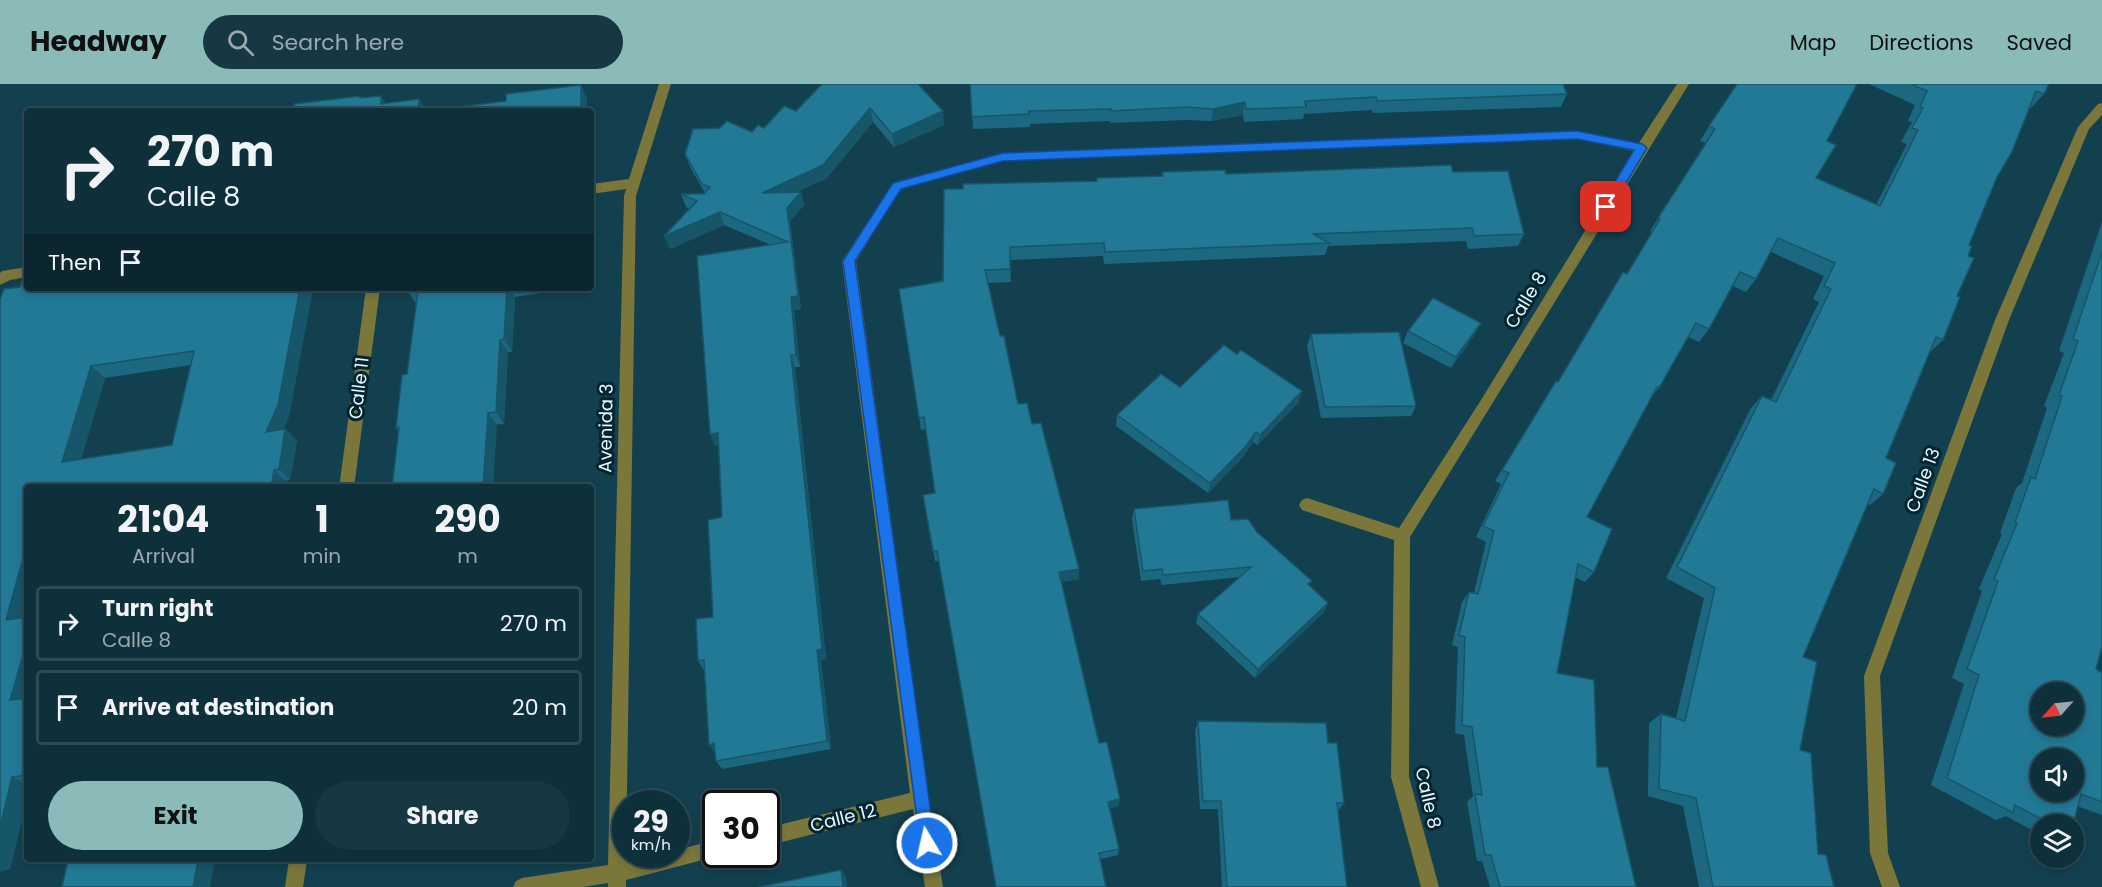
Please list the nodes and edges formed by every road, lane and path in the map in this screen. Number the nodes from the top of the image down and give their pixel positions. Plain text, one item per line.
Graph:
1 (665, 84) edge
2 (1683, 84) edge
3 (2102, 107) edge
4 (1642, 148) junction
5 (634, 183) junction
6 (594, 189) edge
7 (24, 272) edge
8 (0, 280) edge
9 (373, 291) edge
10 (347, 484) edge
11 (1307, 505) dead end
12 (1402, 536) junction
13 (920, 799) junction
14 (780, 834) edge
15 (702, 853) edge
16 (297, 862) edge
17 (617, 880) edge
18 (294, 887) edge
19 (522, 887) edge
20 (934, 887) edge
21 (1430, 887) edge
22 (1891, 887) edge

1 - 5 street, Avenida 3
2 - 4 street, Calle 8
3 - 22 street, Calle 13
4 - 12 street, Calle 8
4 - 13 street
5 - 6 street
5 - 17 street, Avenida 3
7 - 8 street
9 - 10 street, Calle 11
11 - 12 street
12 - 21 street, Calle 8
13 - 14 street, Calle 12
13 - 20 street
15 - 17 street
16 - 18 street
17 - 19 street

